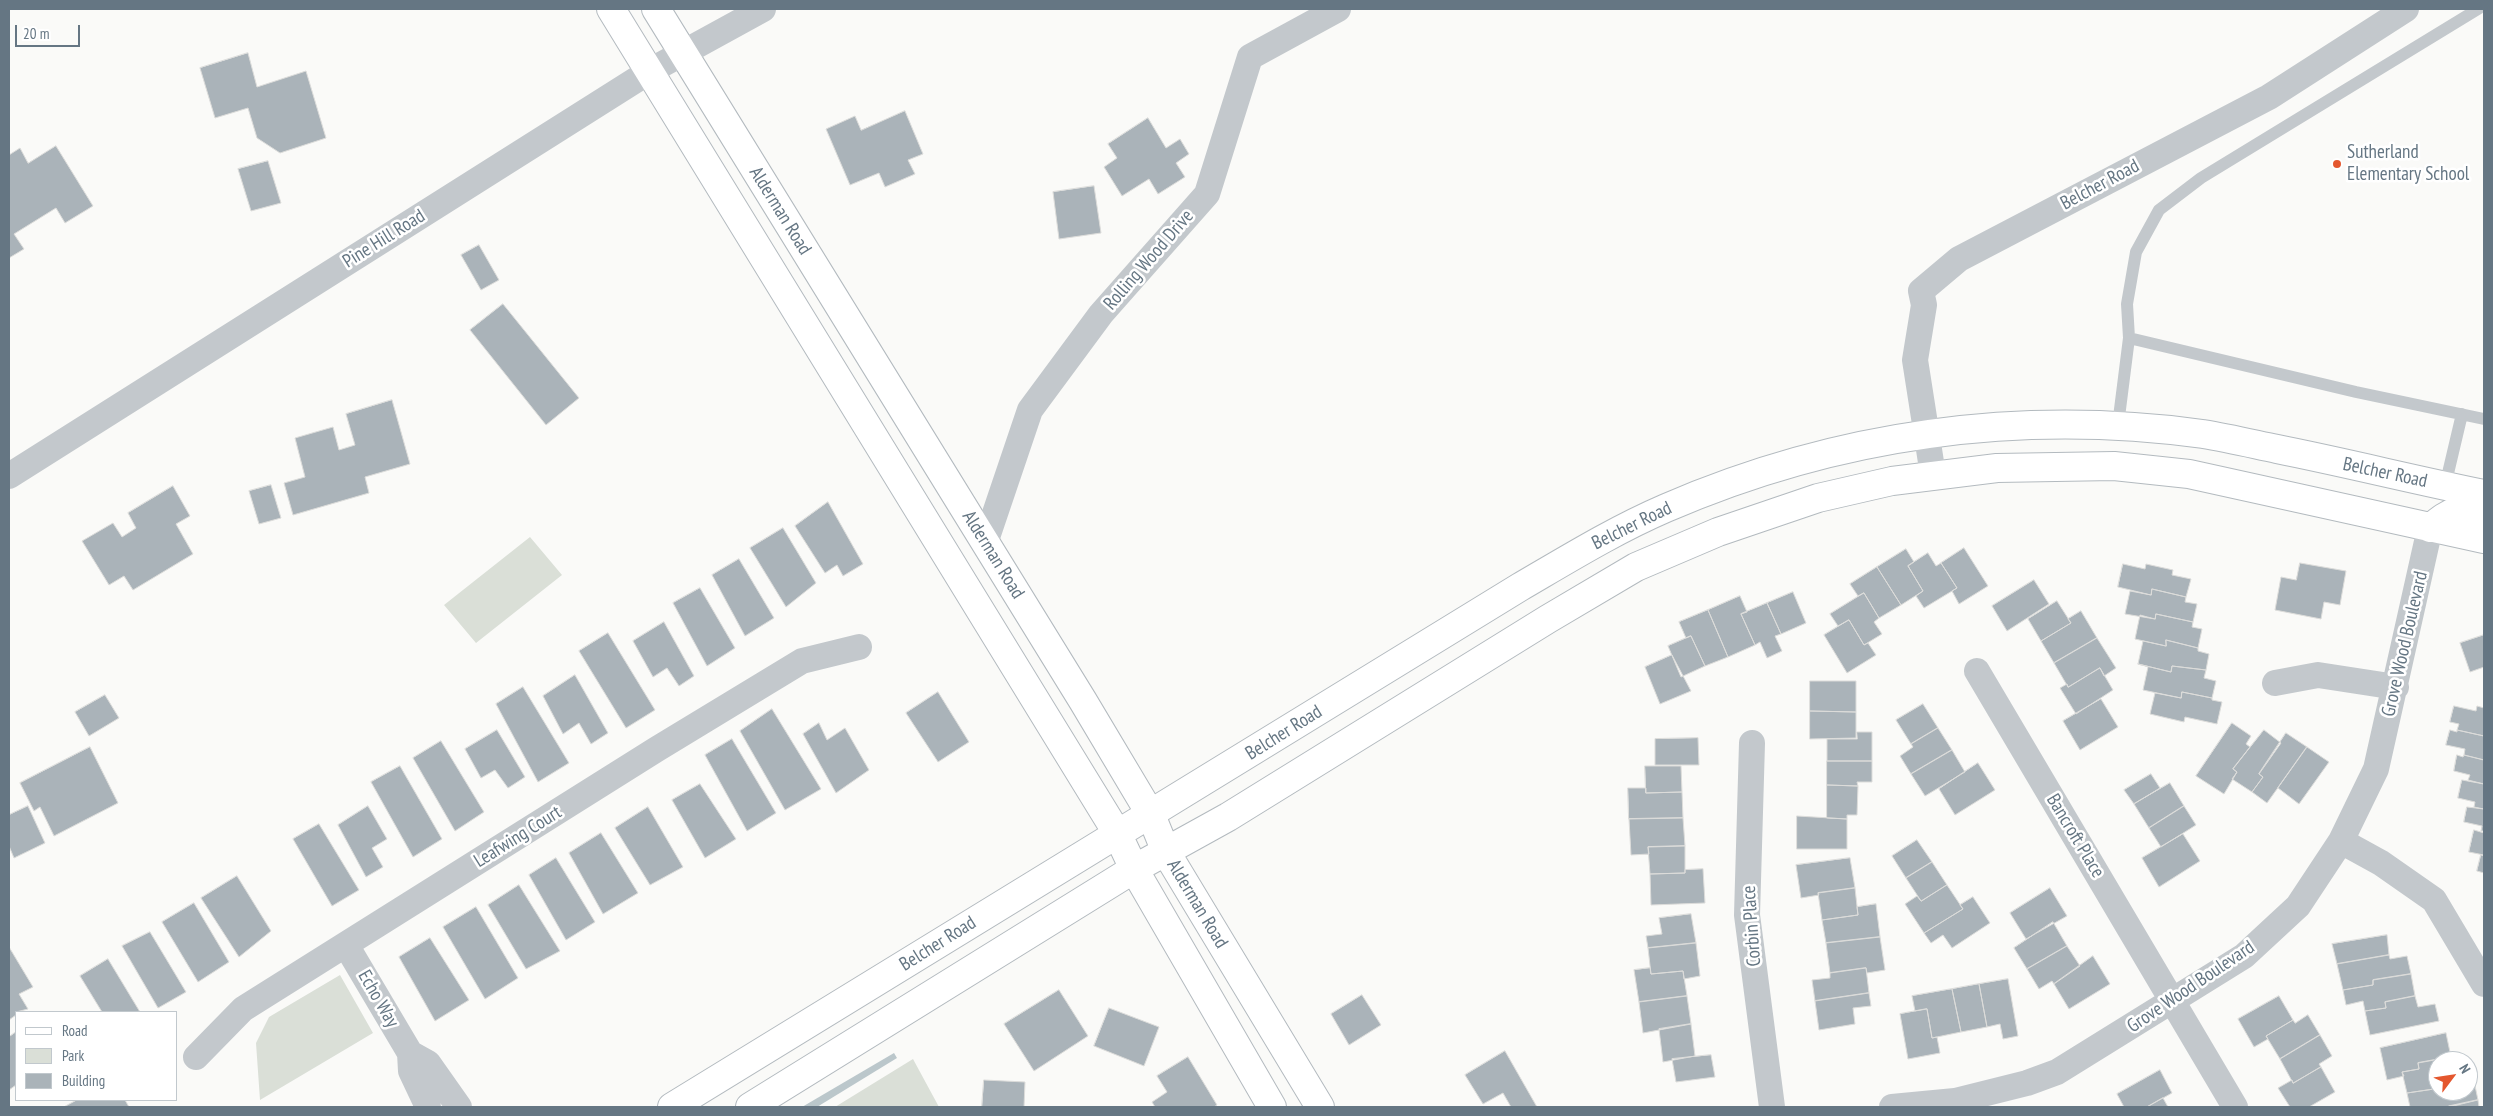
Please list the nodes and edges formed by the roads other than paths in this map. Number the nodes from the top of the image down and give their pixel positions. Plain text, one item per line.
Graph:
1 (611, 9) edge
2 (656, 9) edge
3 (763, 9) edge
4 (1338, 9) edge
5 (2406, 9) edge
6 (2478, 9) edge
7 (683, 54) junction
8 (650, 71) junction
9 (2129, 338) junction
10 (2462, 414) junction
11 (2484, 418) edge
12 (2118, 425) junction
13 (1928, 432) junction
14 (2114, 466) junction
15 (1933, 475) junction
16 (9, 476) edge
17 (2445, 486) junction
18 (2484, 494) edge
19 (2484, 514) edge
20 (2430, 528) junction
21 (2484, 539) edge
22 (985, 543) junction
23 (859, 647) dead end
24 (1977, 671) dead end
25 (2275, 683) dead end
26 (2396, 687) junction
27 (1752, 743) dead end
28 (1151, 815) junction
29 (1117, 833) junction
30 (2341, 841) junction
31 (1166, 852) junction
32 (1134, 869) junction
33 (346, 944) junction
34 (2484, 984) edge
35 (2174, 1001) junction
36 (410, 1053) junction
37 (196, 1057) dead end
38 (455, 1100) edge
39 (1919, 1106) edge
40 (428, 1107) edge
41 (672, 1107) edge
42 (750, 1107) edge
43 (1272, 1107) edge
44 (1320, 1107) edge
45 (1772, 1107) edge
46 (1892, 1107) edge
47 (2235, 1107) edge

1 - 8 main road, Alderman Road
2 - 7 main road, Alderman Road
3 - 7 street, Pine Hill Road
4 - 22 street, Rolling Wood Drive
5 - 13 street, Belcher Road
6 - 9 lane
7 - 8 street, Pine Hill Road
7 - 22 main road, Alderman Road
8 - 16 street, Pine Hill Road
8 - 29 main road, Alderman Road
9 - 10 lane
9 - 12 lane
10 - 11 lane
10 - 17 lane
12 - 13 main road, Belcher Road
12 - 14 main road
12 - 17 main road, Belcher Road
13 - 15 street, Belcher Road
13 - 28 main road, Belcher Road
14 - 15 main road, Belcher Road
14 - 20 main road, Belcher Road
15 - 31 main road, Belcher Road
17 - 18 main road, Belcher Road
19 - 20 main road
20 - 21 main road, Belcher Road
20 - 26 street, Grove Wood Boulevard
22 - 28 main road, Alderman Road
23 - 33 street, Leafwing Court
24 - 35 street, Bancroft Place
25 - 26 street
26 - 30 street, Grove Wood Boulevard
27 - 45 street, Corbin Place
28 - 29 main road, Belcher Road
28 - 31 main road, Alderman Road
29 - 32 main road, Alderman Road
29 - 41 main road, Belcher Road
30 - 34 street
30 - 35 street, Grove Wood Boulevard
31 - 32 main road, Belcher Road
31 - 44 main road, Alderman Road
32 - 42 main road, Belcher Road
32 - 43 main road, Alderman Road
33 - 36 street, Echo Way
33 - 37 street, Leafwing Court
35 - 39 street, Grove Wood Boulevard
35 - 47 street, Bancroft Place
36 - 38 street, Echo Way
36 - 40 street, Echo Way
38 - 40 street
39 - 46 street, Grove Wood Boulevard

